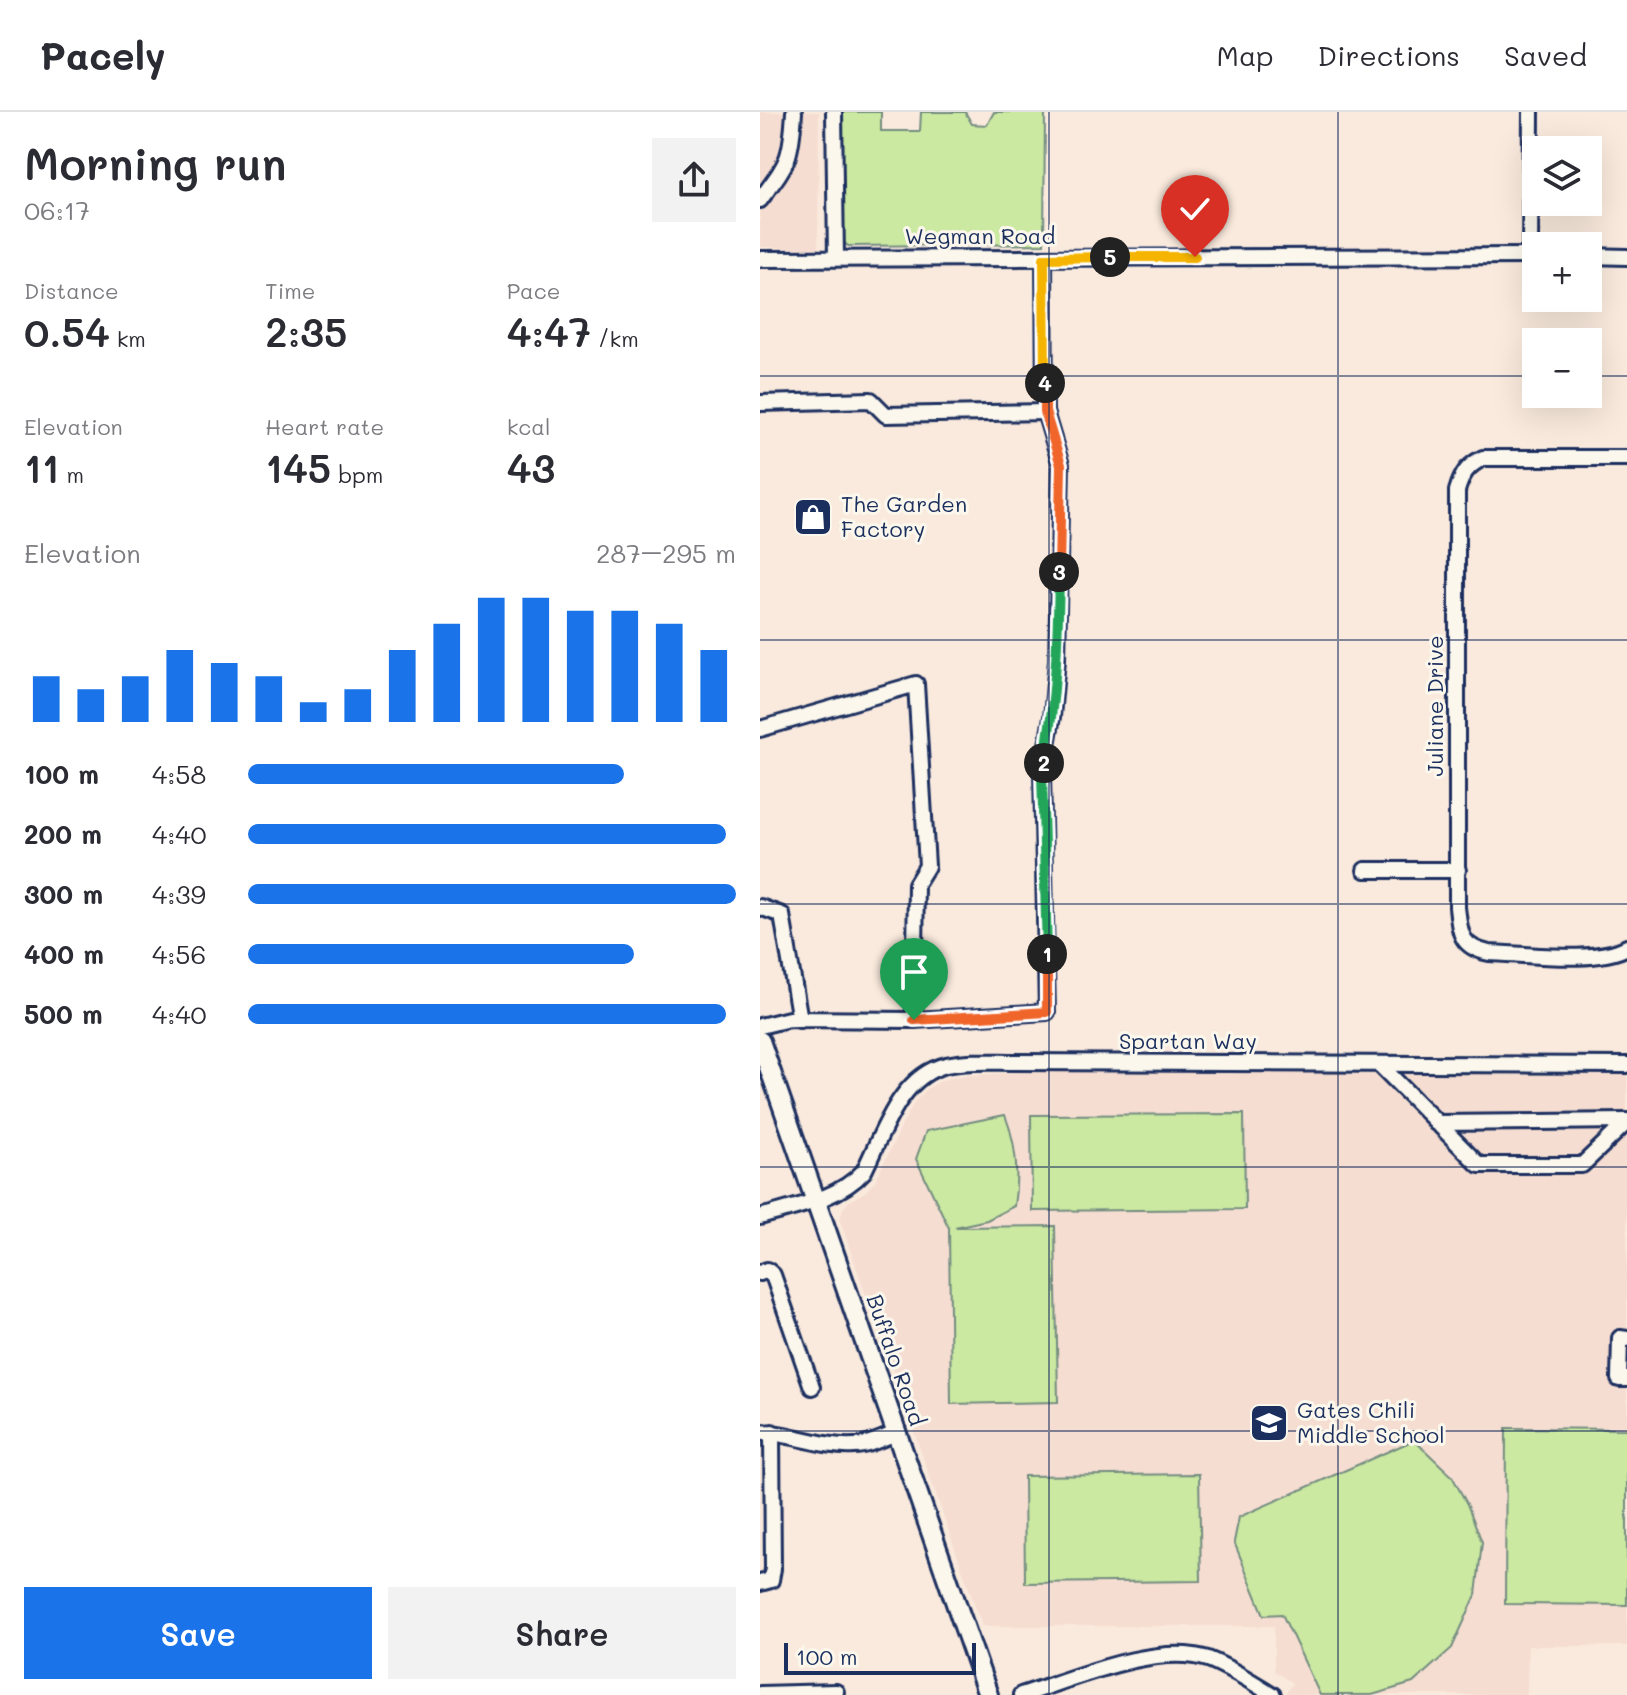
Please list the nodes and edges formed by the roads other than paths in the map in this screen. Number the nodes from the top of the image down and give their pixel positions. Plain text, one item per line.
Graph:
1 (794, 112) edge
2 (834, 112) edge
3 (1531, 112) edge
4 (762, 196) edge
5 (1533, 232) edge
6 (1522, 256) edge
7 (1602, 256) edge
8 (1627, 257) edge
9 (836, 258) junction
10 (1044, 258) junction
11 (760, 259) edge
12 (760, 403) edge
13 (1045, 412) junction
14 (1627, 458) edge
15 (760, 729) edge
16 (1365, 870) dead end
17 (1458, 870) junction
18 (760, 907) edge
19 (1627, 947) edge
20 (800, 1020) junction
21 (914, 1020) junction
22 (760, 1026) edge
23 (760, 1041) edge
24 (1379, 1064) junction
25 (1627, 1065) edge
26 (1627, 1121) edge
27 (1436, 1123) junction
28 (815, 1200) junction
29 (760, 1217) edge
30 (760, 1273) edge
31 (1623, 1338) edge
32 (1627, 1379) edge
33 (812, 1387) dead end
34 (766, 1432) edge
35 (896, 1433) junction
36 (766, 1504) edge
37 (766, 1544) edge
38 (760, 1583) edge
39 (836, 1692) dead end
40 (760, 1694) edge
41 (988, 1695) edge
42 (1021, 1695) edge
43 (1273, 1695) edge

1 - 4 street
2 - 9 street
3 - 5 street
6 - 10 street, Wegman Road
7 - 8 street
9 - 10 street, Wegman Road
9 - 11 street, Wegman Road
10 - 13 street
12 - 13 street
13 - 21 street
14 - 17 street, Juliane Drive
15 - 21 street
16 - 17 street
17 - 19 street, Juliane Drive
18 - 20 street
20 - 21 street
20 - 22 street
23 - 28 main road, Buffalo Road
24 - 25 street, Spartan Way
24 - 27 street
24 - 28 street, Spartan Way
26 - 27 street
26 - 27 street
28 - 29 street, Spartan Way
28 - 35 main road, Buffalo Road
30 - 33 street
31 - 32 street
34 - 35 street
34 - 36 street
35 - 41 main road, Buffalo Road
36 - 37 street
37 - 38 street
39 - 40 street
42 - 43 street

